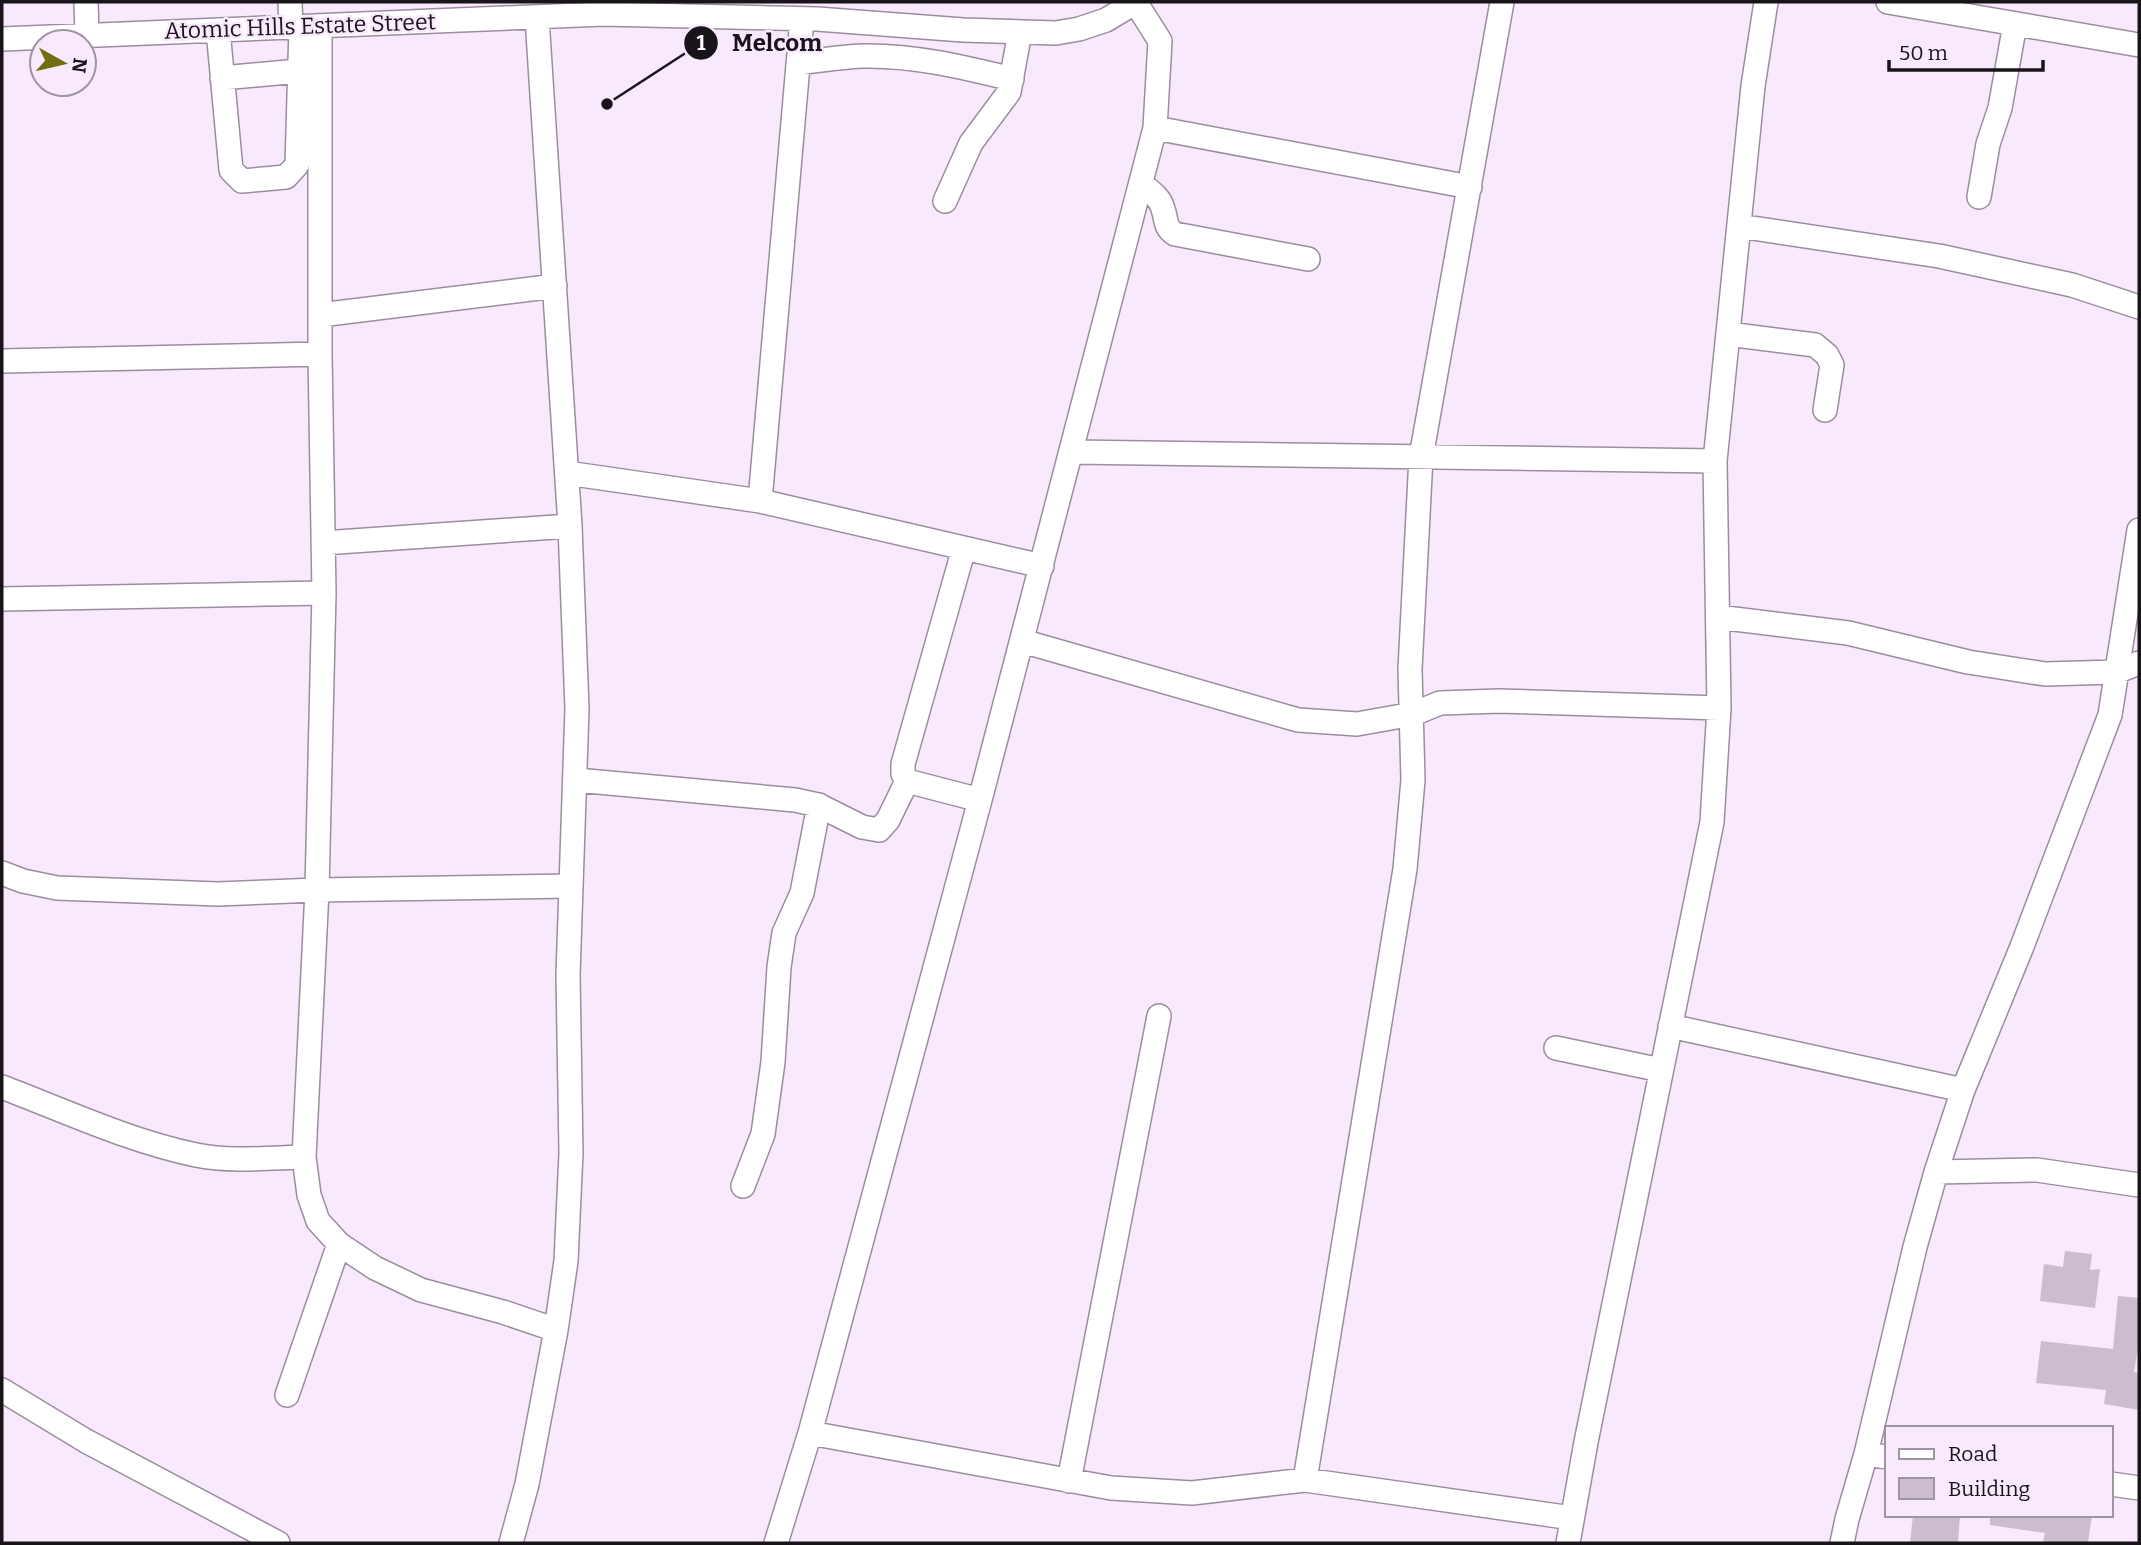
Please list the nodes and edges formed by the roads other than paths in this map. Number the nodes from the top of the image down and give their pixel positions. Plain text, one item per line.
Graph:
1 (86, 2) edge
2 (290, 2) edge
3 (1136, 2) edge
4 (1502, 2) edge
5 (1766, 2) edge
6 (1888, 2) edge
7 (563, 9) edge
8 (537, 18) junction
9 (802, 19) junction
10 (2015, 24) junction
11 (304, 27) junction
12 (87, 28) edge
13 (218, 30) junction
14 (1020, 32) junction
15 (98, 34) edge
16 (28, 37) edge
17 (2, 38) edge
18 (2139, 45) edge
19 (799, 62) junction
20 (299, 71) junction
21 (222, 78) junction
22 (1012, 79) junction
23 (1155, 128) junction
24 (1140, 184) junction
25 (1470, 187) junction
26 (1979, 197) dead end
27 (945, 201) dead end
28 (1739, 226) junction
29 (1308, 259) dead end
30 (555, 286) junction
31 (2139, 307) edge
32 (320, 315) junction
33 (1728, 334) junction
34 (320, 354) junction
35 (2, 361) edge
36 (1825, 410) dead end
37 (1071, 452) junction
38 (1422, 457) junction
39 (1714, 461) junction
40 (567, 473) junction
41 (760, 501) junction
42 (570, 526) junction
43 (2139, 530) edge
44 (323, 543) junction
45 (964, 548) junction
46 (1042, 566) junction
47 (324, 593) junction
48 (2, 599) edge
49 (1718, 617) junction
50 (1022, 641) junction
51 (2139, 663) edge
52 (2116, 672) junction
53 (1719, 708) junction
54 (1413, 714) junction
55 (576, 780) junction
56 (906, 780) junction
57 (980, 800) junction
58 (819, 805) junction
59 (2, 873) edge
60 (571, 887) junction
61 (317, 890) junction
62 (1158, 1016) dead end
63 (1670, 1026) junction
64 (1556, 1048) dead end
65 (1661, 1070) junction
66 (2, 1087) edge
67 (1963, 1090) junction
68 (304, 1157) junction
69 (1936, 1172) junction
70 (743, 1185) dead end
71 (2139, 1185) edge
72 (339, 1244) junction
73 (556, 1330) junction
74 (2, 1390) edge
75 (287, 1395) dead end
76 (810, 1433) junction
77 (1877, 1456) edge
78 (1305, 1480) junction
79 (1069, 1481) junction
80 (2113, 1484) edge
81 (2139, 1488) edge
82 (1572, 1518) junction
83 (278, 1543) edge
84 (512, 1543) edge
85 (776, 1543) edge
86 (1568, 1543) edge
87 (1842, 1543) edge

1 - 12 street
2 - 11 street
3 - 14 street, Atomic Hills Estate Street
3 - 23 street
4 - 25 street
5 - 28 street
6 - 10 street
7 - 8 street, Atomic Hills Estate Street
7 - 9 street, Atomic Hills Estate Street
8 - 11 street, Atomic Hills Estate Street
8 - 30 street
9 - 14 street, Atomic Hills Estate Street
9 - 19 street
10 - 18 street
10 - 26 street
11 - 13 street, Atomic Hills Estate Street
11 - 20 street
11 - 32 street
13 - 15 street, Atomic Hills Estate Street
13 - 21 street
14 - 22 street
16 - 17 street, Atomic Hills Estate Street
19 - 22 street
19 - 41 street
20 - 21 street
20 - 21 street
22 - 27 street
23 - 24 street
23 - 25 street
24 - 29 street
24 - 37 street
25 - 38 street
28 - 31 street
28 - 33 street
30 - 32 street
30 - 40 street
32 - 34 street
33 - 36 street
33 - 39 street
34 - 35 street
34 - 44 street
37 - 38 street
37 - 46 street
38 - 39 street
38 - 54 street
39 - 49 street
40 - 41 street
40 - 42 street
41 - 45 street
42 - 44 street
42 - 55 street
43 - 52 street
44 - 47 street
45 - 46 street
45 - 56 street
46 - 50 street
47 - 48 street
47 - 61 street
49 - 52 street
49 - 53 street
50 - 54 street
50 - 57 street
51 - 52 street
52 - 67 street
53 - 54 street
53 - 63 street
54 - 78 street
55 - 58 street
55 - 60 street
56 - 57 street
56 - 58 street
57 - 76 street
58 - 70 street
59 - 61 street
60 - 61 street
60 - 73 street
61 - 68 street
62 - 79 street
63 - 65 street
63 - 67 street
64 - 65 street
65 - 82 street
66 - 68 street
67 - 69 street
68 - 72 street
69 - 71 street
69 - 77 street
72 - 73 street
72 - 75 street
73 - 84 street
74 - 83 street
76 - 79 street
76 - 85 street
77 - 87 street
78 - 79 street
78 - 82 street
80 - 81 street
82 - 86 street

